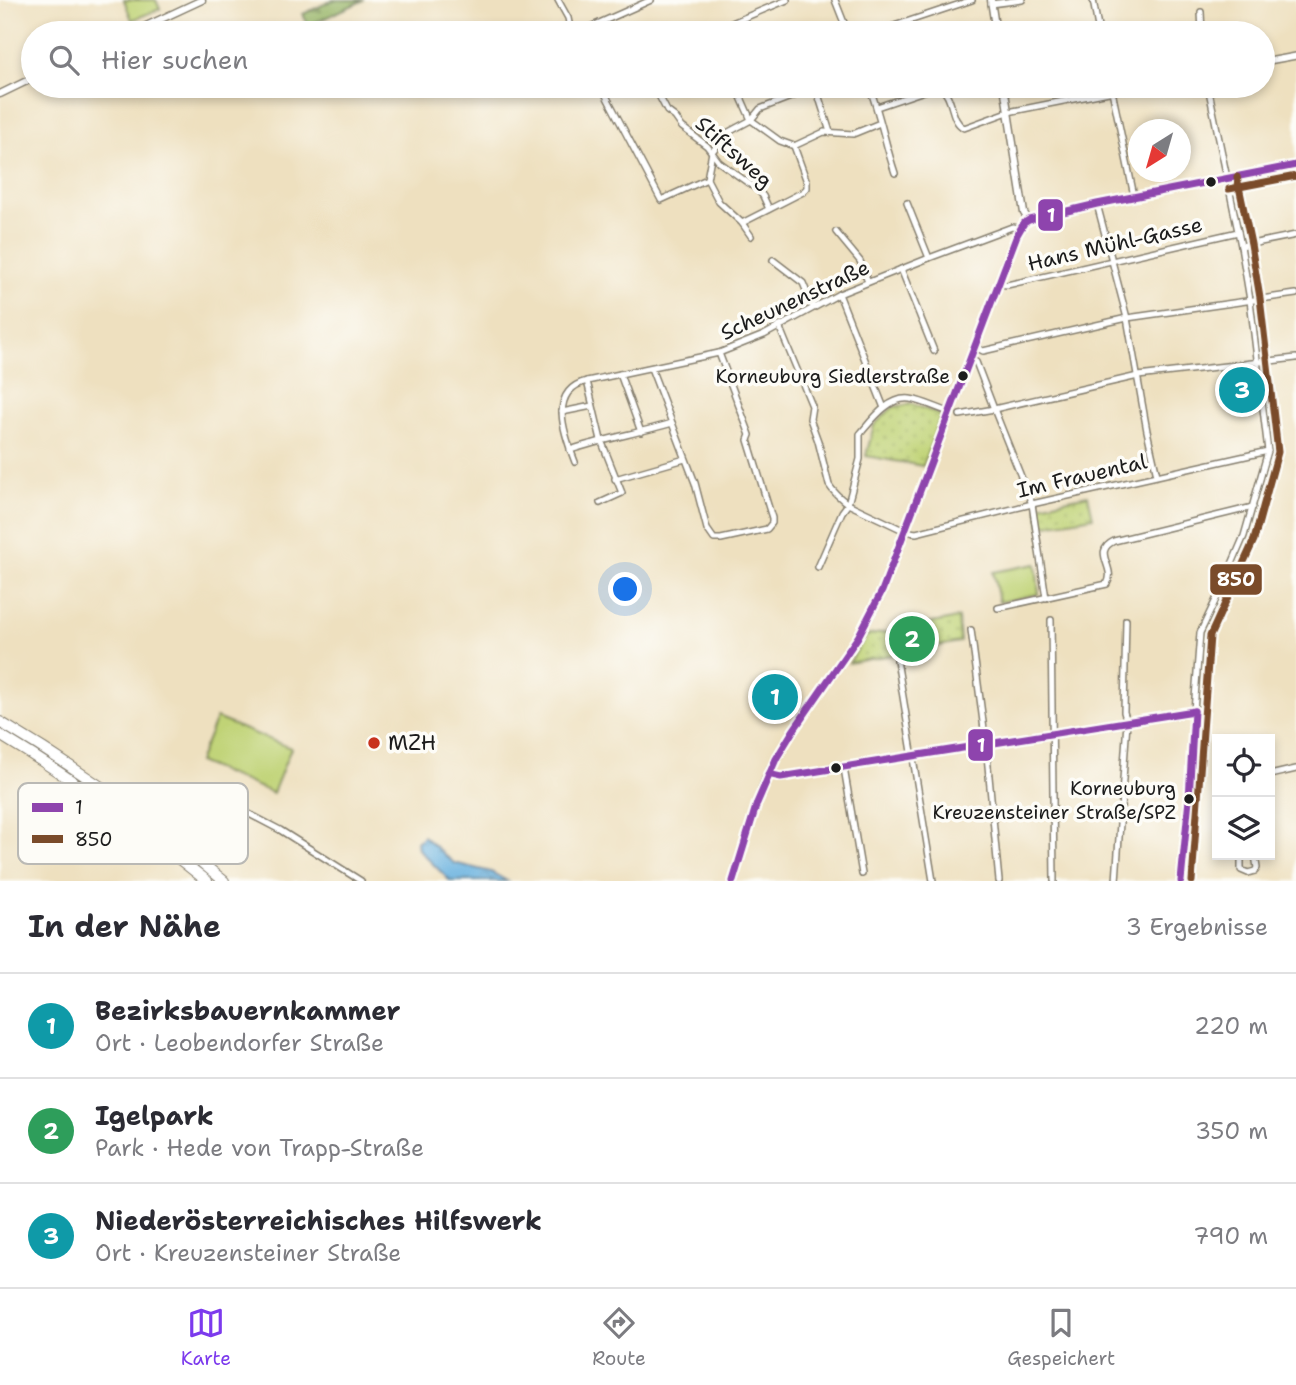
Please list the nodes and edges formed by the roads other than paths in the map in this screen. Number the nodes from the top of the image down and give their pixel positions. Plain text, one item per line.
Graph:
1 (202, 0) edge
2 (558, 0) edge
3 (651, 0) edge
4 (787, 0) edge
5 (835, 0) edge
6 (972, 0) edge
7 (1022, 0) edge
8 (1093, 0) edge
9 (991, 2) edge
10 (1200, 12) dead end
11 (157, 21) edge
12 (569, 21) edge
13 (604, 21) edge
14 (738, 21) edge
15 (843, 21) edge
16 (909, 21) edge
17 (994, 21) edge
18 (1097, 21) edge
19 (1201, 21) edge
20 (1296, 56) edge
21 (1275, 60) edge
22 (21, 84) edge
23 (0, 94) edge
24 (607, 98) edge
25 (660, 98) edge
26 (742, 98) edge
27 (790, 98) edge
28 (819, 98) edge
29 (874, 98) edge
30 (903, 98) edge
31 (948, 98) edge
32 (1006, 98) edge
33 (1068, 98) edge
34 (1113, 98) edge
35 (1210, 98) edge
36 (877, 107) junction
37 (1008, 112) junction
38 (751, 120) junction
39 (880, 123) junction
40 (830, 132) junction
41 (794, 146) junction
42 (712, 152) junction
43 (1296, 165) edge
44 (895, 173) dead end
45 (707, 179) junction
46 (1227, 179) junction
47 (1134, 196) junction
48 (907, 203) dead end
49 (1097, 204) junction
50 (769, 209) junction
51 (1029, 220) junction
52 (742, 223) junction
53 (1020, 228) junction
54 (836, 232) dead end
55 (1238, 232) junction
56 (1296, 235) edge
57 (751, 236) dead end
58 (1241, 246) junction
59 (929, 258) junction
60 (773, 260) dead end
61 (1112, 260) junction
62 (901, 268) junction
63 (868, 282) junction
64 (999, 284) junction
65 (839, 294) junction
66 (1296, 294) edge
67 (1250, 300) junction
68 (813, 307) junction
69 (1127, 318) junction
70 (779, 326) junction
71 (975, 347) junction
72 (934, 351) dead end
73 (719, 353) junction
74 (1296, 358) edge
75 (970, 359) junction
76 (1258, 363) junction
77 (651, 368) junction
78 (620, 374) junction
79 (1138, 376) junction
80 (587, 381) junction
81 (592, 407) junction
82 (884, 408) junction
83 (994, 410) junction
84 (562, 412) junction
85 (949, 412) junction
86 (960, 415) dead end
87 (672, 423) junction
88 (641, 432) junction
89 (601, 440) junction
90 (570, 450) junction
91 (1268, 451) junction
92 (685, 459) junction
93 (575, 462) dead end
94 (1157, 475) junction
95 (615, 479) junction
96 (600, 503) dead end
97 (848, 504) junction
98 (1032, 504) junction
99 (1253, 508) junction
100 (905, 531) junction
101 (818, 567) dead end
102 (1046, 598) junction
103 (999, 608) dead end
104 (1051, 620) dead end
105 (1126, 620) dead end
106 (971, 630) dead end
107 (897, 660) dead end
108 (1194, 711) junction
109 (0, 722) edge
110 (1127, 722) junction
111 (1053, 733) junction
112 (0, 735) edge
113 (986, 745) junction
114 (913, 757) junction
115 (844, 768) junction
116 (1296, 769) edge
117 (768, 774) junction
118 (1275, 774) edge
119 (75, 783) edge
120 (95, 783) edge
121 (248, 813) edge
122 (1241, 860) edge
123 (1256, 860) edge
124 (185, 864) edge
125 (204, 864) edge
126 (862, 874) dead end
127 (207, 881) edge
128 (224, 881) edge
129 (361, 881) edge
130 (733, 881) edge
131 (933, 881) edge
132 (999, 881) edge
133 (1054, 881) edge
134 (1116, 881) edge
135 (1181, 881) edge

1 - 11 street
2 - 12 street
3 - 13 street
4 - 14 street
5 - 15 street
6 - 16 street
7 - 9 street
8 - 18 street
9 - 17 street
10 - 19 street
20 - 21 street
22 - 23 street
24 - 45 street
25 - 42 street, Stiftsweg
26 - 38 street
27 - 38 street
28 - 40 street
29 - 36 street
30 - 36 street
31 - 37 street
32 - 37 street
33 - 37 street
34 - 47 street
35 - 46 street
36 - 39 street
37 - 51 street
38 - 41 street
38 - 42 street
39 - 40 street
39 - 44 street
40 - 41 street
41 - 50 street
42 - 45 street
42 - 50 street, Stiftsweg
43 - 46 main road
45 - 52 street
46 - 47 main road
46 - 55 street
47 - 49 main road
48 - 59 street
49 - 51 main road
49 - 61 street
50 - 52 street
51 - 53 main road
52 - 57 street
53 - 59 street, Scheunenstraße
53 - 64 main road
54 - 63 street
55 - 58 street
55 - 61 street, Hans Mühl-Gasse
56 - 58 street
58 - 67 street
59 - 62 street, Scheunenstraße
60 - 68 street
61 - 64 street, Hans Mühl-Gasse
61 - 69 street
62 - 63 street, Scheunenstraße
62 - 72 street
63 - 65 street, Scheunenstraße
64 - 71 main road
65 - 68 street, Scheunenstraße
65 - 82 street
66 - 67 street
67 - 69 street
67 - 76 street
68 - 70 street, Scheunenstraße
69 - 71 street
69 - 79 street
70 - 73 street, Scheunenstraße
70 - 97 street
71 - 75 main road
73 - 77 street, Scheunenstraße
73 - 92 street
74 - 76 street
75 - 83 street
75 - 85 main road
76 - 79 street
76 - 91 street
77 - 78 street, Scheunenstraße
77 - 87 street
78 - 80 street, Scheunenstraße
78 - 88 street
79 - 83 street
79 - 94 street
80 - 81 street
80 - 84 street, Scheunenstraße
81 - 84 street
81 - 89 street
82 - 85 street
82 - 97 street
83 - 86 street
83 - 98 street
84 - 90 street
85 - 100 main road
87 - 88 street
87 - 92 street
88 - 89 street
89 - 90 street
89 - 95 street
90 - 93 street
91 - 94 street, Im Frauental
91 - 99 street
92 - 95 street
94 - 98 street, Im Frauental
95 - 96 street
97 - 100 street
97 - 101 street
98 - 100 street, Im Frauental
98 - 102 street
99 - 102 street
99 - 108 street
100 - 117 main road
102 - 103 street
104 - 111 street
105 - 110 street
106 - 113 street
107 - 114 street
108 - 110 street
108 - 135 street
109 - 120 highway
110 - 111 street
110 - 134 street
111 - 113 street
111 - 133 street
112 - 119 highway
113 - 114 street
113 - 132 street
114 - 115 street
114 - 131 street
115 - 117 street
115 - 126 street
116 - 118 street
117 - 130 main road
121 - 129 street
122 - 123 street
124 - 127 highway
125 - 128 highway

